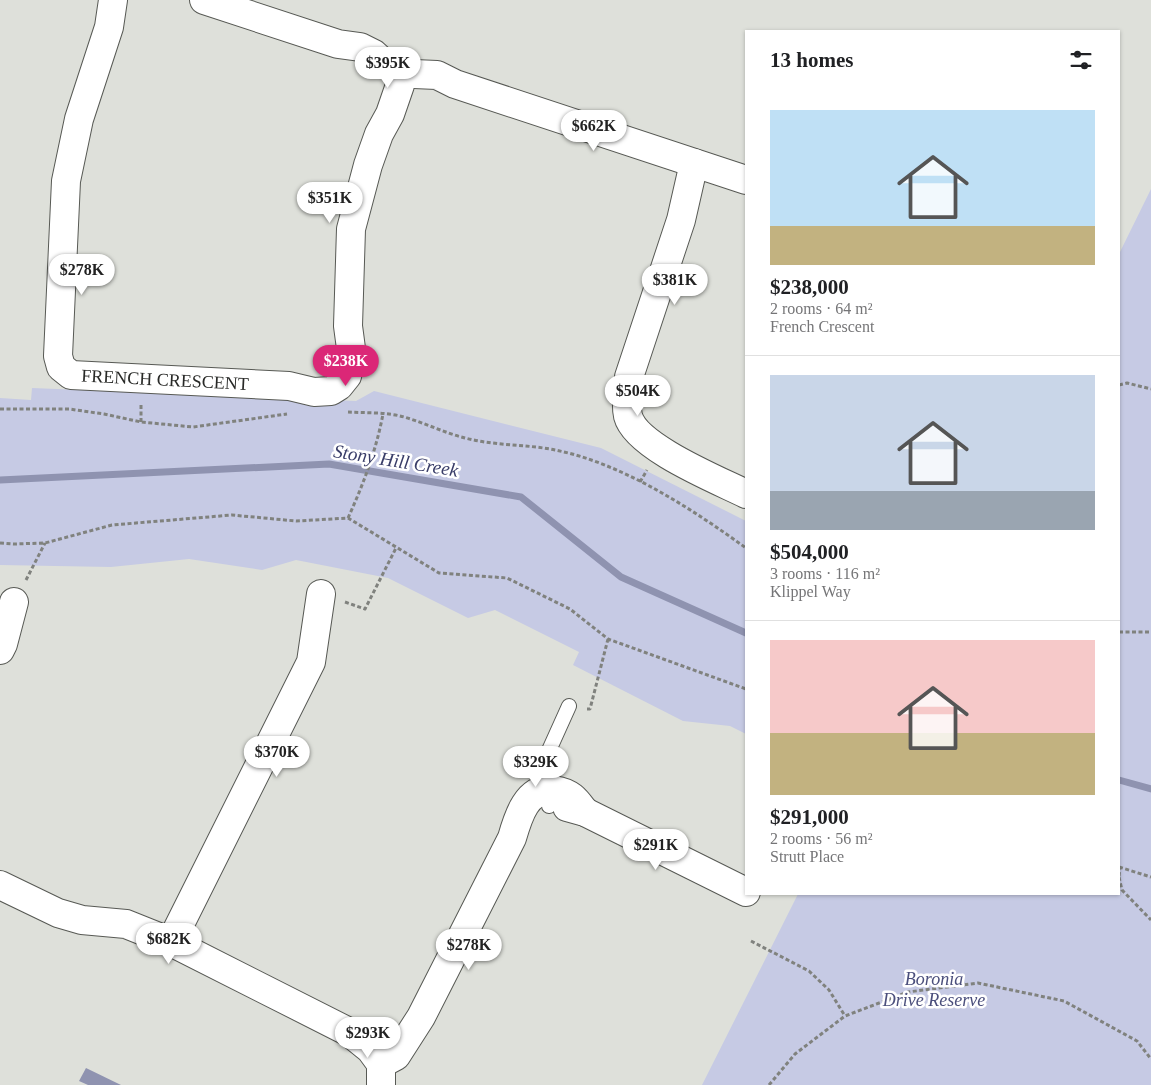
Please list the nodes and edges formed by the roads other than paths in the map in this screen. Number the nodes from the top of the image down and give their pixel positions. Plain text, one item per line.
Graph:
1 (113, 0) edge
2 (123, 0) edge
3 (204, 0) edge
4 (109, 27) junction
5 (397, 79) junction
6 (700, 165) junction
7 (745, 180) edge
8 (745, 493) edge
9 (321, 594) road end
10 (14, 602) road end
11 (0, 650) edge
12 (569, 706) road end
13 (548, 798) junction
14 (0, 885) edge
15 (745, 892) edge
16 (171, 942) junction
17 (388, 1072) edge

1 - 4 street, FRENCH CRESCENT
2 - 4 street, FRENCH CRESCENT
3 - 5 street
4 - 5 street, FRENCH CRESCENT
5 - 6 street
6 - 7 street
6 - 8 street
9 - 16 street
10 - 11 street
12 - 13 lane
13 - 15 street
13 - 17 street
14 - 16 street
16 - 17 street

